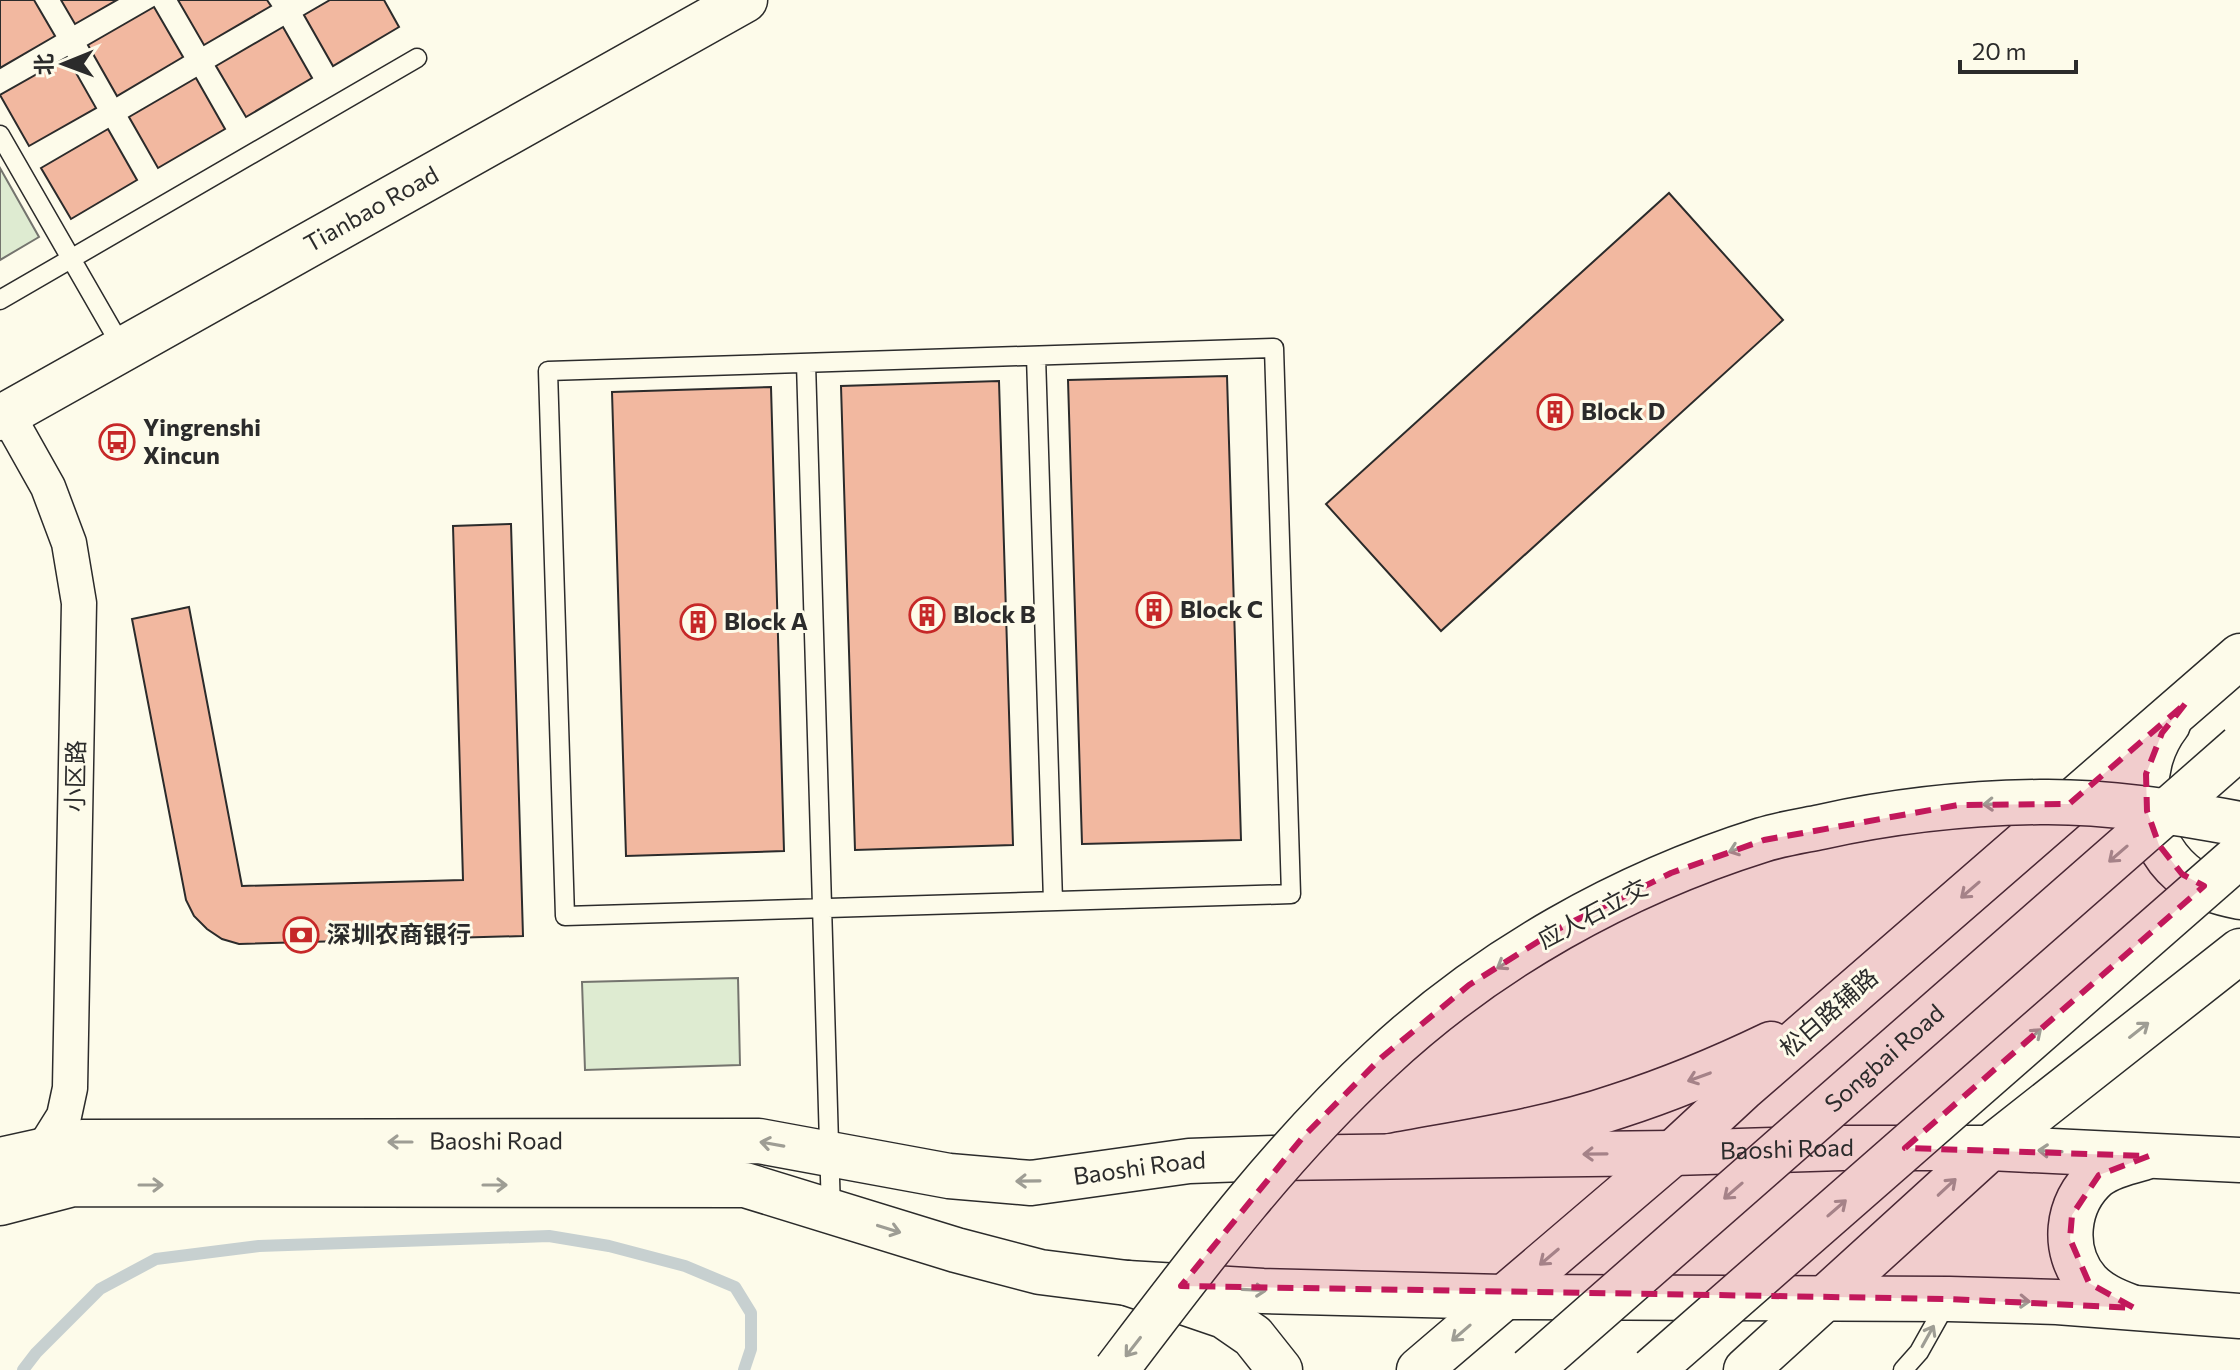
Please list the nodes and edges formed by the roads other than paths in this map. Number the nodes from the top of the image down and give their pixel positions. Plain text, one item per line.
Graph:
1 (745, 0) edge
2 (417, 58) dead end
3 (0, 135) edge
4 (71, 259) junction
5 (0, 300) edge
6 (123, 349) junction
7 (1036, 356) junction
8 (806, 363) junction
9 (4, 416) edge
10 (2240, 656) edge
11 (2185, 704) junction
12 (2240, 747) edge
13 (2240, 824) edge
14 (2240, 855) edge
15 (2240, 897) edge
16 (1053, 901) junction
17 (822, 908) junction
18 (2240, 951) edge
19 (1820, 1021) junction
20 (44, 1148) junction
21 (1990, 1148) junction
22 (1673, 1153) junction
23 (830, 1154) junction
24 (1391, 1156) junction
25 (2149, 1156) junction
26 (0, 1160) edge
27 (2240, 1160) edge
28 (0, 1203) edge
29 (831, 1212) junction
30 (1127, 1283) junction
31 (1503, 1297) junction
32 (1828, 1297) junction
33 (1949, 1299) junction
34 (2134, 1308) junction
35 (2240, 1316) edge
36 (1116, 1370) edge
37 (1280, 1370) edge
38 (1419, 1370) edge
39 (1530, 1370) edge
40 (1652, 1370) edge
41 (1746, 1370) edge
42 (1903, 1370) edge

1 - 6 main road, Tianbao Road
2 - 4 lane
3 - 4 lane
4 - 5 lane
4 - 6 lane
6 - 9 main road, Tianbao Road
7 - 8 lane
7 - 16 lane
7 - 16 lane
8 - 17 lane
8 - 17 lane
9 - 20 street, 小区路
10 - 11 main road, 松白路辅路
11 - 15 main road
11 -> 19 main road, 松白路辅路
12 -> 39 main road, Songbai Road, bridge
13 -> 36 main road, 应人石立交, bridge
40 -> 14 main road, bridge
16 - 17 lane
17 - 23 lane
21 -> 18 main road
19 - 22 main road, 松白路辅路
19 -> 24 main road
23 -> 20 main road, Baoshi Road
20 - 26 main road, Baoshi Road
21 - 22 main road, Baoshi Road
25 -> 21 main road, Baoshi Road
32 -> 21 main road
22 -> 24 main road, Baoshi Road
22 -> 31 main road, 松白路辅路
24 -> 23 main road, Baoshi Road
23 - 29 lane
25 - 27 main road, Baoshi Road
25 - 34 main road
28 -> 29 main road, Baoshi Road
29 -> 30 main road, Baoshi Road
30 -> 31 main road, Baoshi Road
30 - 37 main road
31 - 32 main road, Baoshi Road
31 -> 38 main road, 松白路辅路
32 - 33 main road, Baoshi Road
32 - 41 main road
33 -> 34 main road, Baoshi Road
42 -> 33 lane
34 - 35 main road, Baoshi Road

